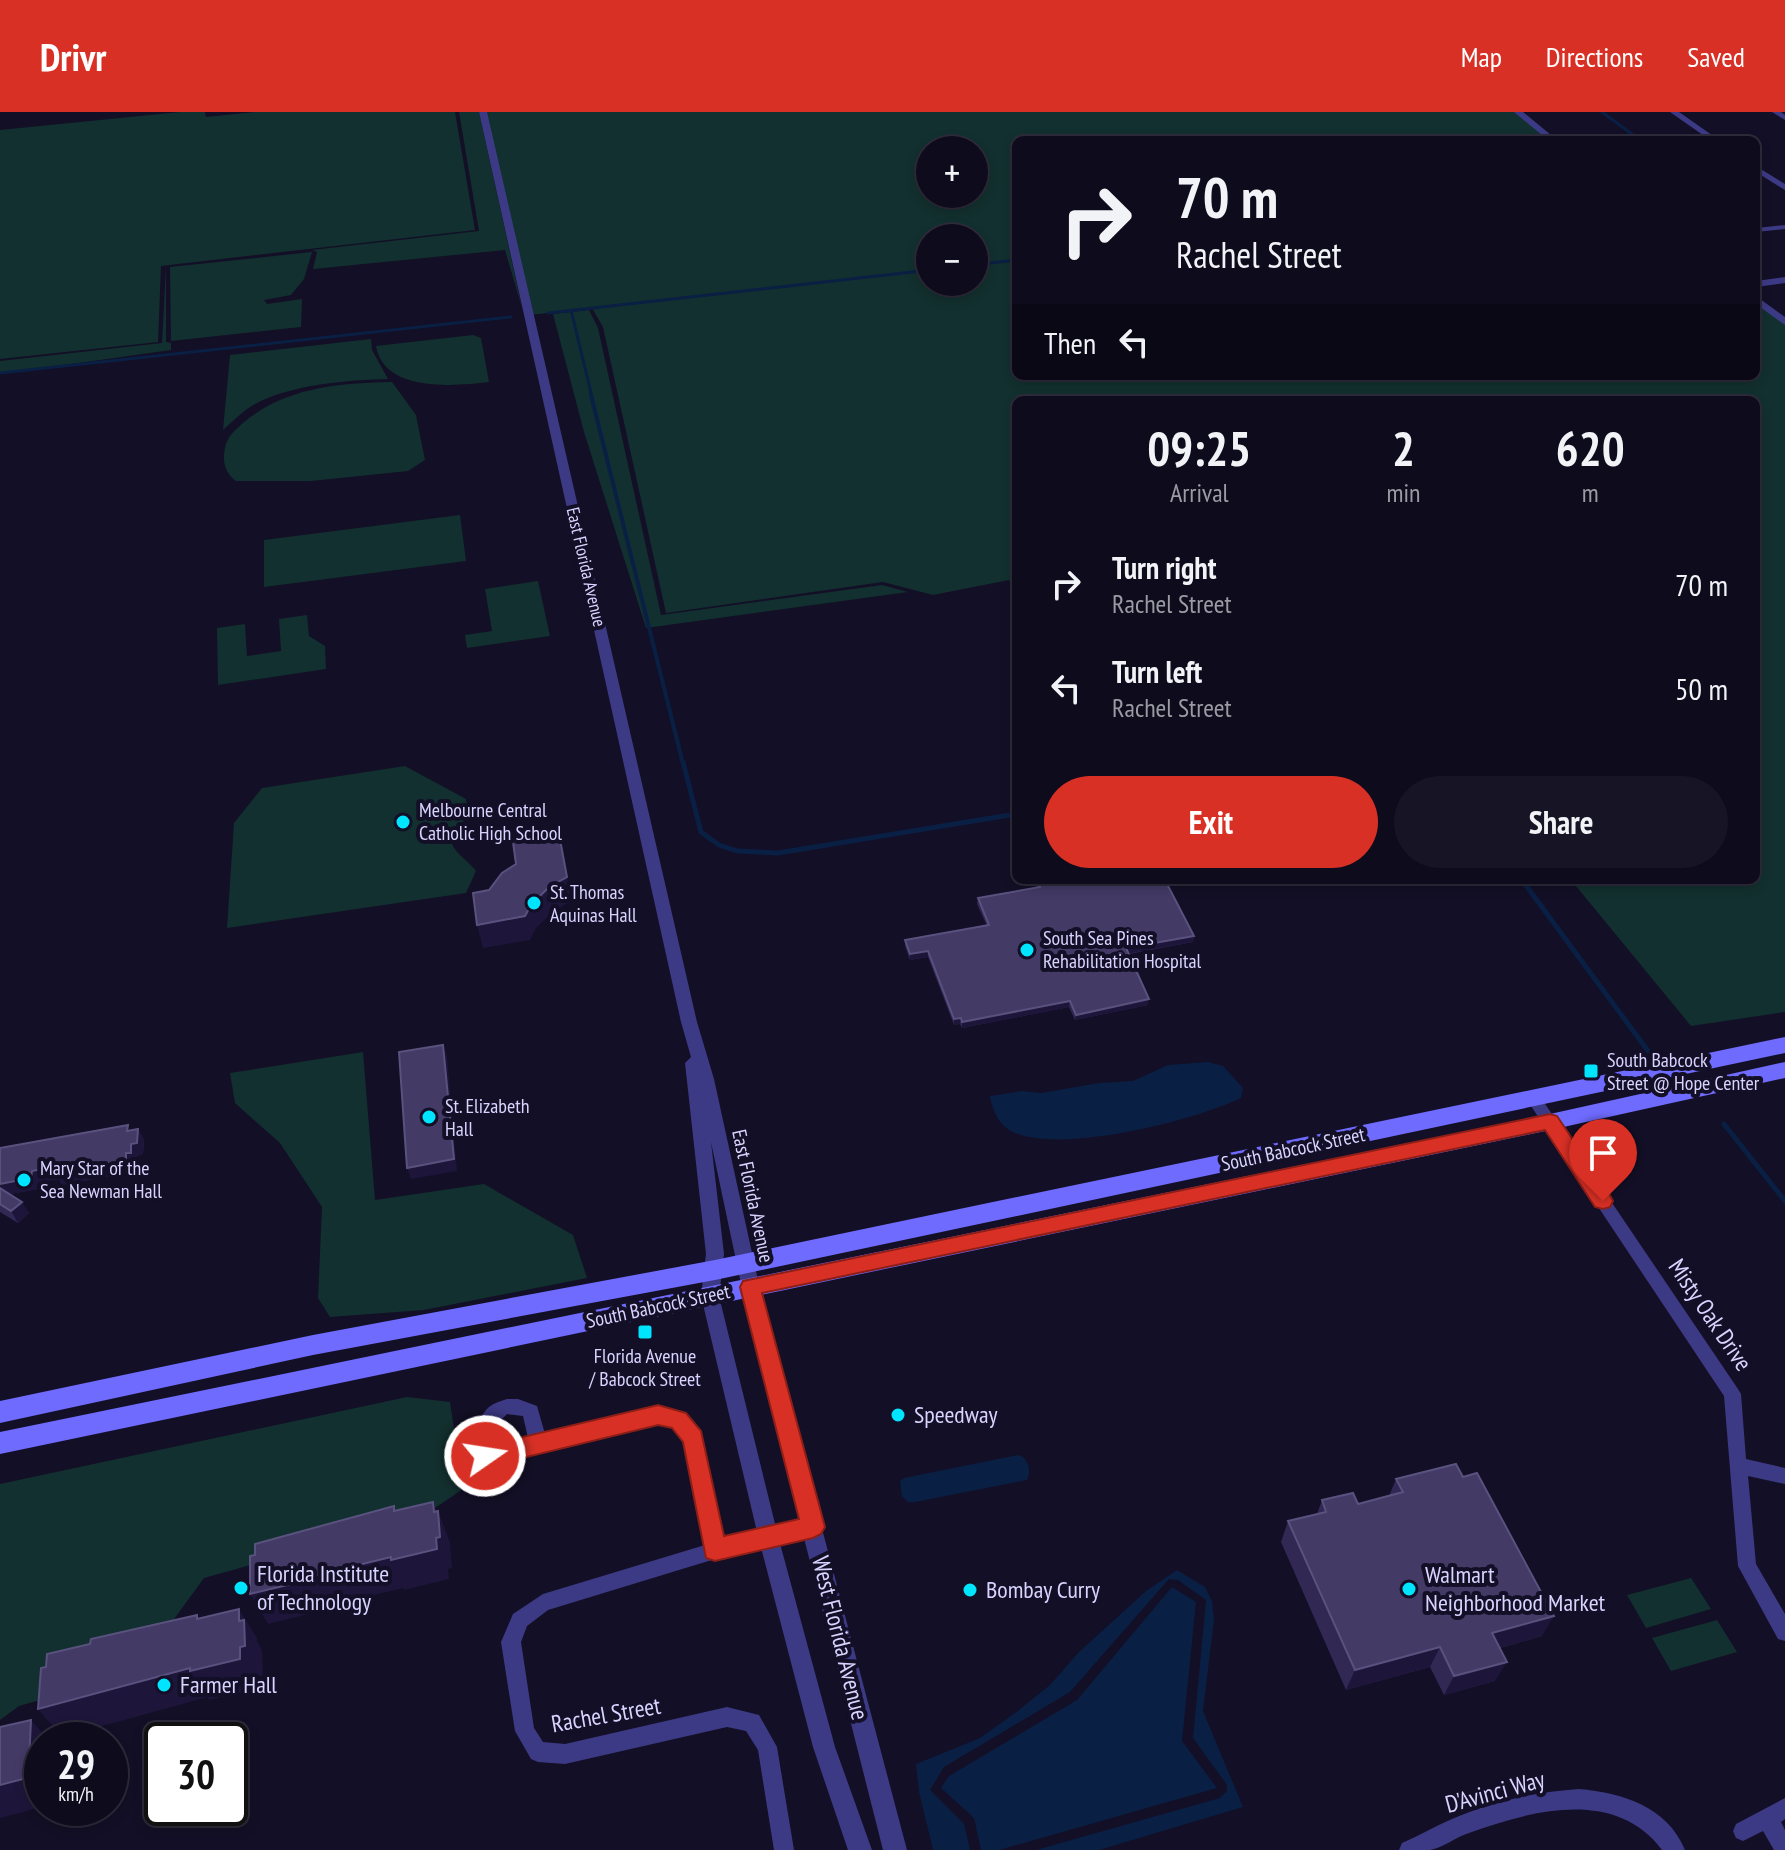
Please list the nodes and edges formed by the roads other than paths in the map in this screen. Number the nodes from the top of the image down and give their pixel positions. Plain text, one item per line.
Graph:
1 (483, 112) edge
2 (1518, 112) edge
3 (1674, 112) edge
4 (1776, 112) edge
5 (1785, 118) edge
6 (1548, 136) edge
7 (1709, 136) edge
8 (1760, 171) edge
9 (1785, 188) edge
10 (1785, 227) edge
11 (1760, 230) edge
12 (1785, 280) edge
13 (1760, 283) edge
14 (1760, 302) edge
15 (1785, 322) edge
16 (689, 1022) junction
17 (1785, 1045) edge
18 (1785, 1070) edge
19 (1534, 1099) junction
20 (1550, 1122) junction
21 (715, 1270) junction
22 (747, 1275) junction
23 (710, 1296) junction
24 (0, 1412) edge
25 (0, 1443) edge
26 (538, 1444) dead end
27 (1737, 1465) junction
28 (1785, 1476) edge
29 (813, 1527) junction
30 (768, 1536) junction
31 (715, 1550) junction
32 (1785, 1632) edge
33 (1776, 1814) edge
34 (1743, 1831) dead end
35 (784, 1850) edge
36 (860, 1850) edge
37 (895, 1850) edge
38 (1409, 1850) edge
39 (1675, 1850) edge
40 (1785, 1850) edge

1 - 16 street, East Florida Avenue
2 - 6 street
3 - 7 street
4 - 5 street
8 - 9 street
10 - 11 street
12 - 13 street
14 - 15 street
16 - 21 street, East Florida Avenue
16 - 22 street, East Florida Avenue
17 - 19 main road, South Babcock Street
18 - 20 main road, South Babcock Street
19 - 20 street, Misty Oak Drive
19 - 22 main road, South Babcock Street
20 - 22 main road, South Babcock Street
20 - 27 street, Misty Oak Drive
21 - 22 main road, South Babcock Street
21 - 23 street, East Florida Avenue
21 - 24 main road, South Babcock Street
22 - 23 main road, South Babcock Street
22 - 29 street, West Florida Avenue
23 - 25 main road, South Babcock Street
23 - 30 street, West Florida Avenue
26 - 31 street
27 - 28 street
27 - 32 street, Misty Oak Drive
29 - 30 street, Rachel Street
29 - 37 street, West Florida Avenue
30 - 31 street, Rachel Street
30 - 36 street, West Florida Avenue
31 - 35 street, Rachel Street
33 - 34 street
33 - 40 street
38 - 39 street, D'Avinci Way

